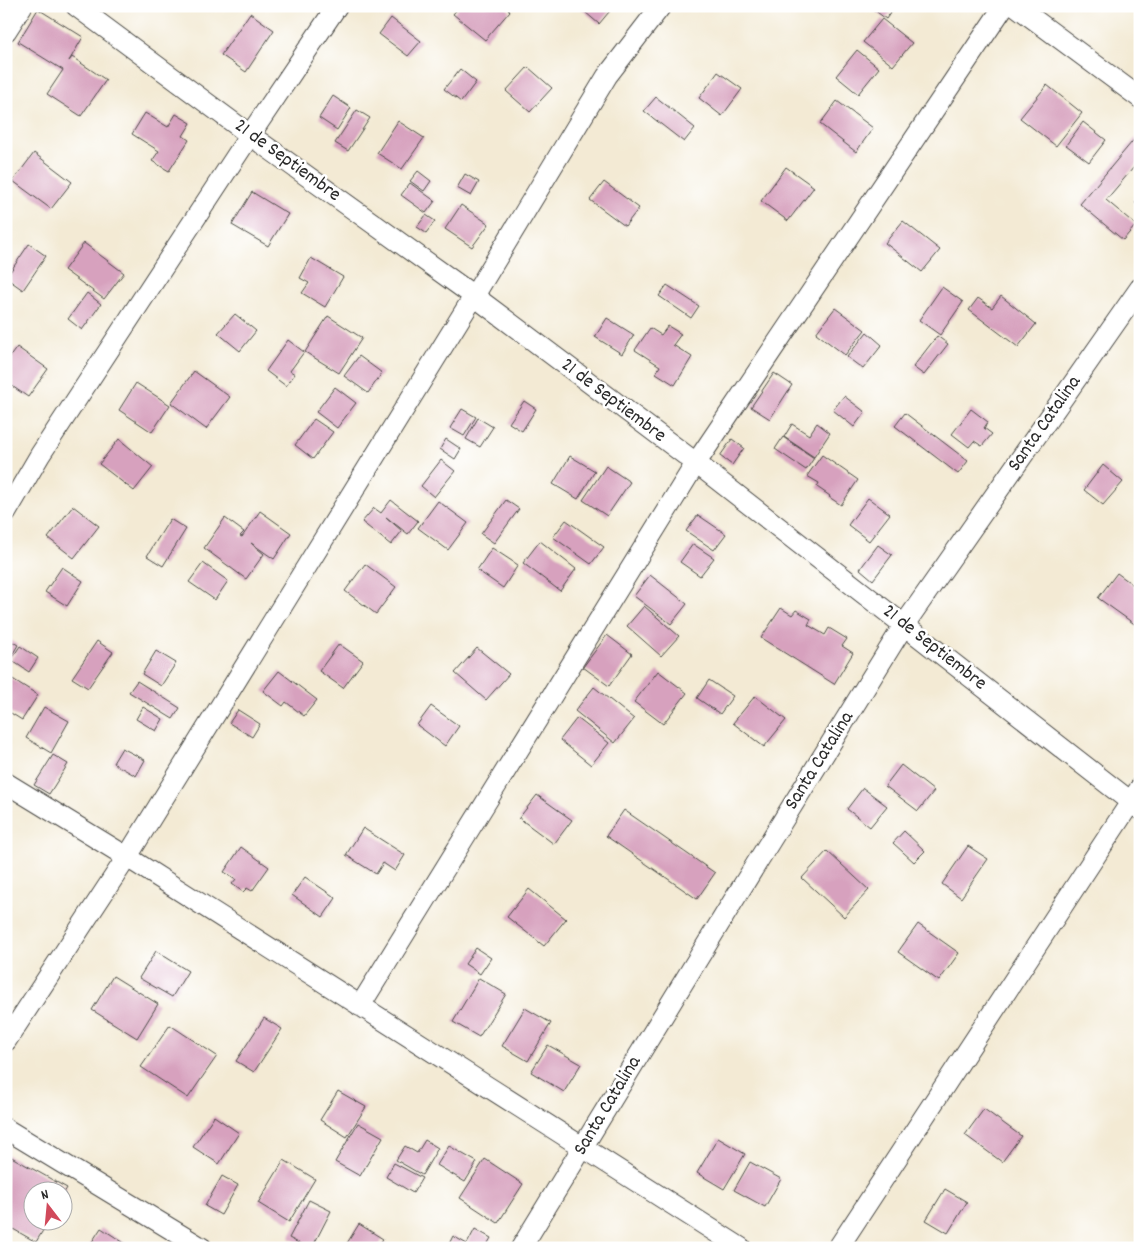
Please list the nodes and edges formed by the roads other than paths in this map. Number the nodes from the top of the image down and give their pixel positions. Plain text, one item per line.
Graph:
1 (22, 6) edge
2 (76, 6) edge
3 (338, 6) edge
4 (661, 6) edge
5 (1004, 6) edge
6 (1016, 6) edge
7 (6, 31) edge
8 (1140, 98) edge
9 (250, 135) junction
10 (1140, 288) edge
11 (474, 296) junction
12 (696, 463) junction
13 (6, 513) edge
14 (904, 625) junction
15 (6, 783) edge
16 (1137, 799) edge
17 (126, 857) junction
18 (360, 1006) junction
19 (6, 1041) edge
20 (6, 1129) edge
21 (583, 1147) junction
22 (202, 1248) edge
23 (521, 1248) edge
24 (741, 1248) edge
25 (838, 1248) edge

1 - 7 street
2 - 9 street, 21 de Septiembre
3 - 9 street
4 - 11 street
5 - 12 street
6 - 8 street
9 - 11 street, 21 de Septiembre
9 - 13 street
10 - 14 street, Santa Catalina
11 - 12 street, 21 de Septiembre
11 - 17 street
12 - 14 street, 21 de Septiembre
12 - 18 street
14 - 16 street, 21 de Septiembre
14 - 21 street, Santa Catalina
15 - 17 street
16 - 25 street
17 - 18 street
17 - 19 street
18 - 21 street
20 - 22 street
21 - 23 street, Santa Catalina
21 - 24 street

